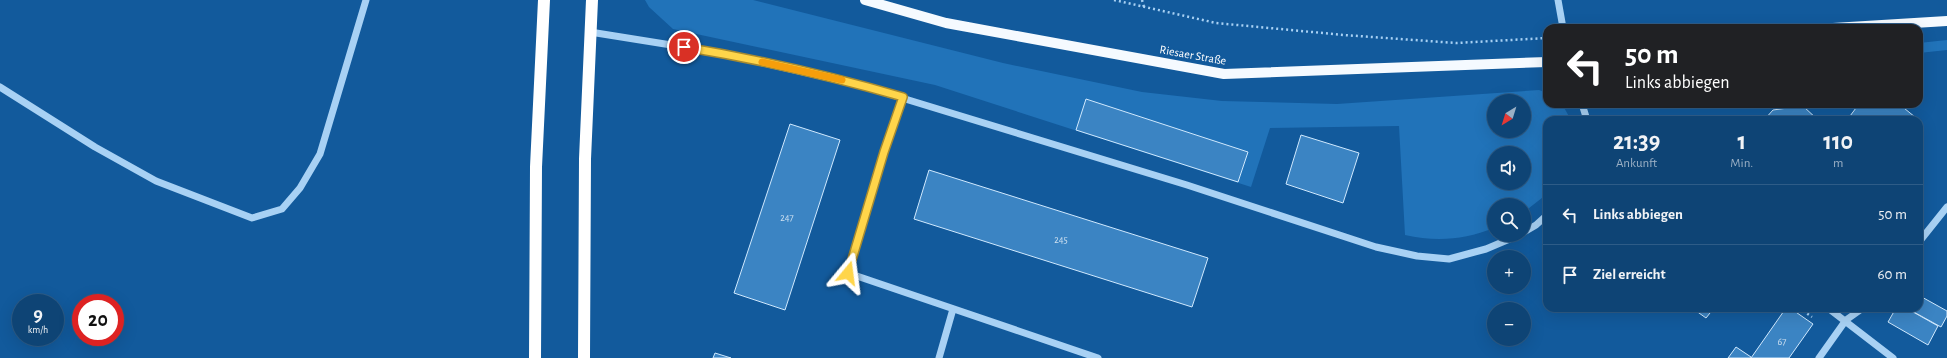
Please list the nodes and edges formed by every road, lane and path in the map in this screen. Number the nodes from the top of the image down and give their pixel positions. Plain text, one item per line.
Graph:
1 (366, 0) edge
2 (544, 0) edge
3 (592, 0) edge
4 (865, 0) edge
5 (1114, 0) edge
6 (1142, 0) edge
7 (1558, 0) edge
8 (1144, 7) junction
9 (1947, 21) edge
10 (1562, 24) edge
11 (1898, 24) edge
12 (590, 32) junction
13 (1543, 38) edge
14 (1543, 62) edge
15 (0, 87) edge
16 (903, 97) junction
17 (1947, 207) edge
18 (1543, 219) edge
19 (1531, 228) edge
20 (1923, 237) edge
21 (1502, 242) edge
22 (953, 309) junction
23 (1834, 312) edge
24 (1857, 312) edge
25 (1846, 320) junction
26 (535, 358) edge
27 (584, 358) edge
28 (939, 358) edge
29 (1098, 358) edge
30 (1819, 358) edge
31 (1893, 358) edge

1 - 15 street
2 - 26 highway
3 - 12 highway
4 - 14 main road, Riesaer Straße
5 - 8 path
6 - 8 path
7 - 10 street
8 - 13 path
9 - 11 main road
12 - 16 street
12 - 27 highway
16 - 21 street
16 - 22 street
17 - 20 street
18 - 19 street
22 - 28 street
22 - 29 street
23 - 25 street
24 - 25 street
25 - 30 street
25 - 31 street

